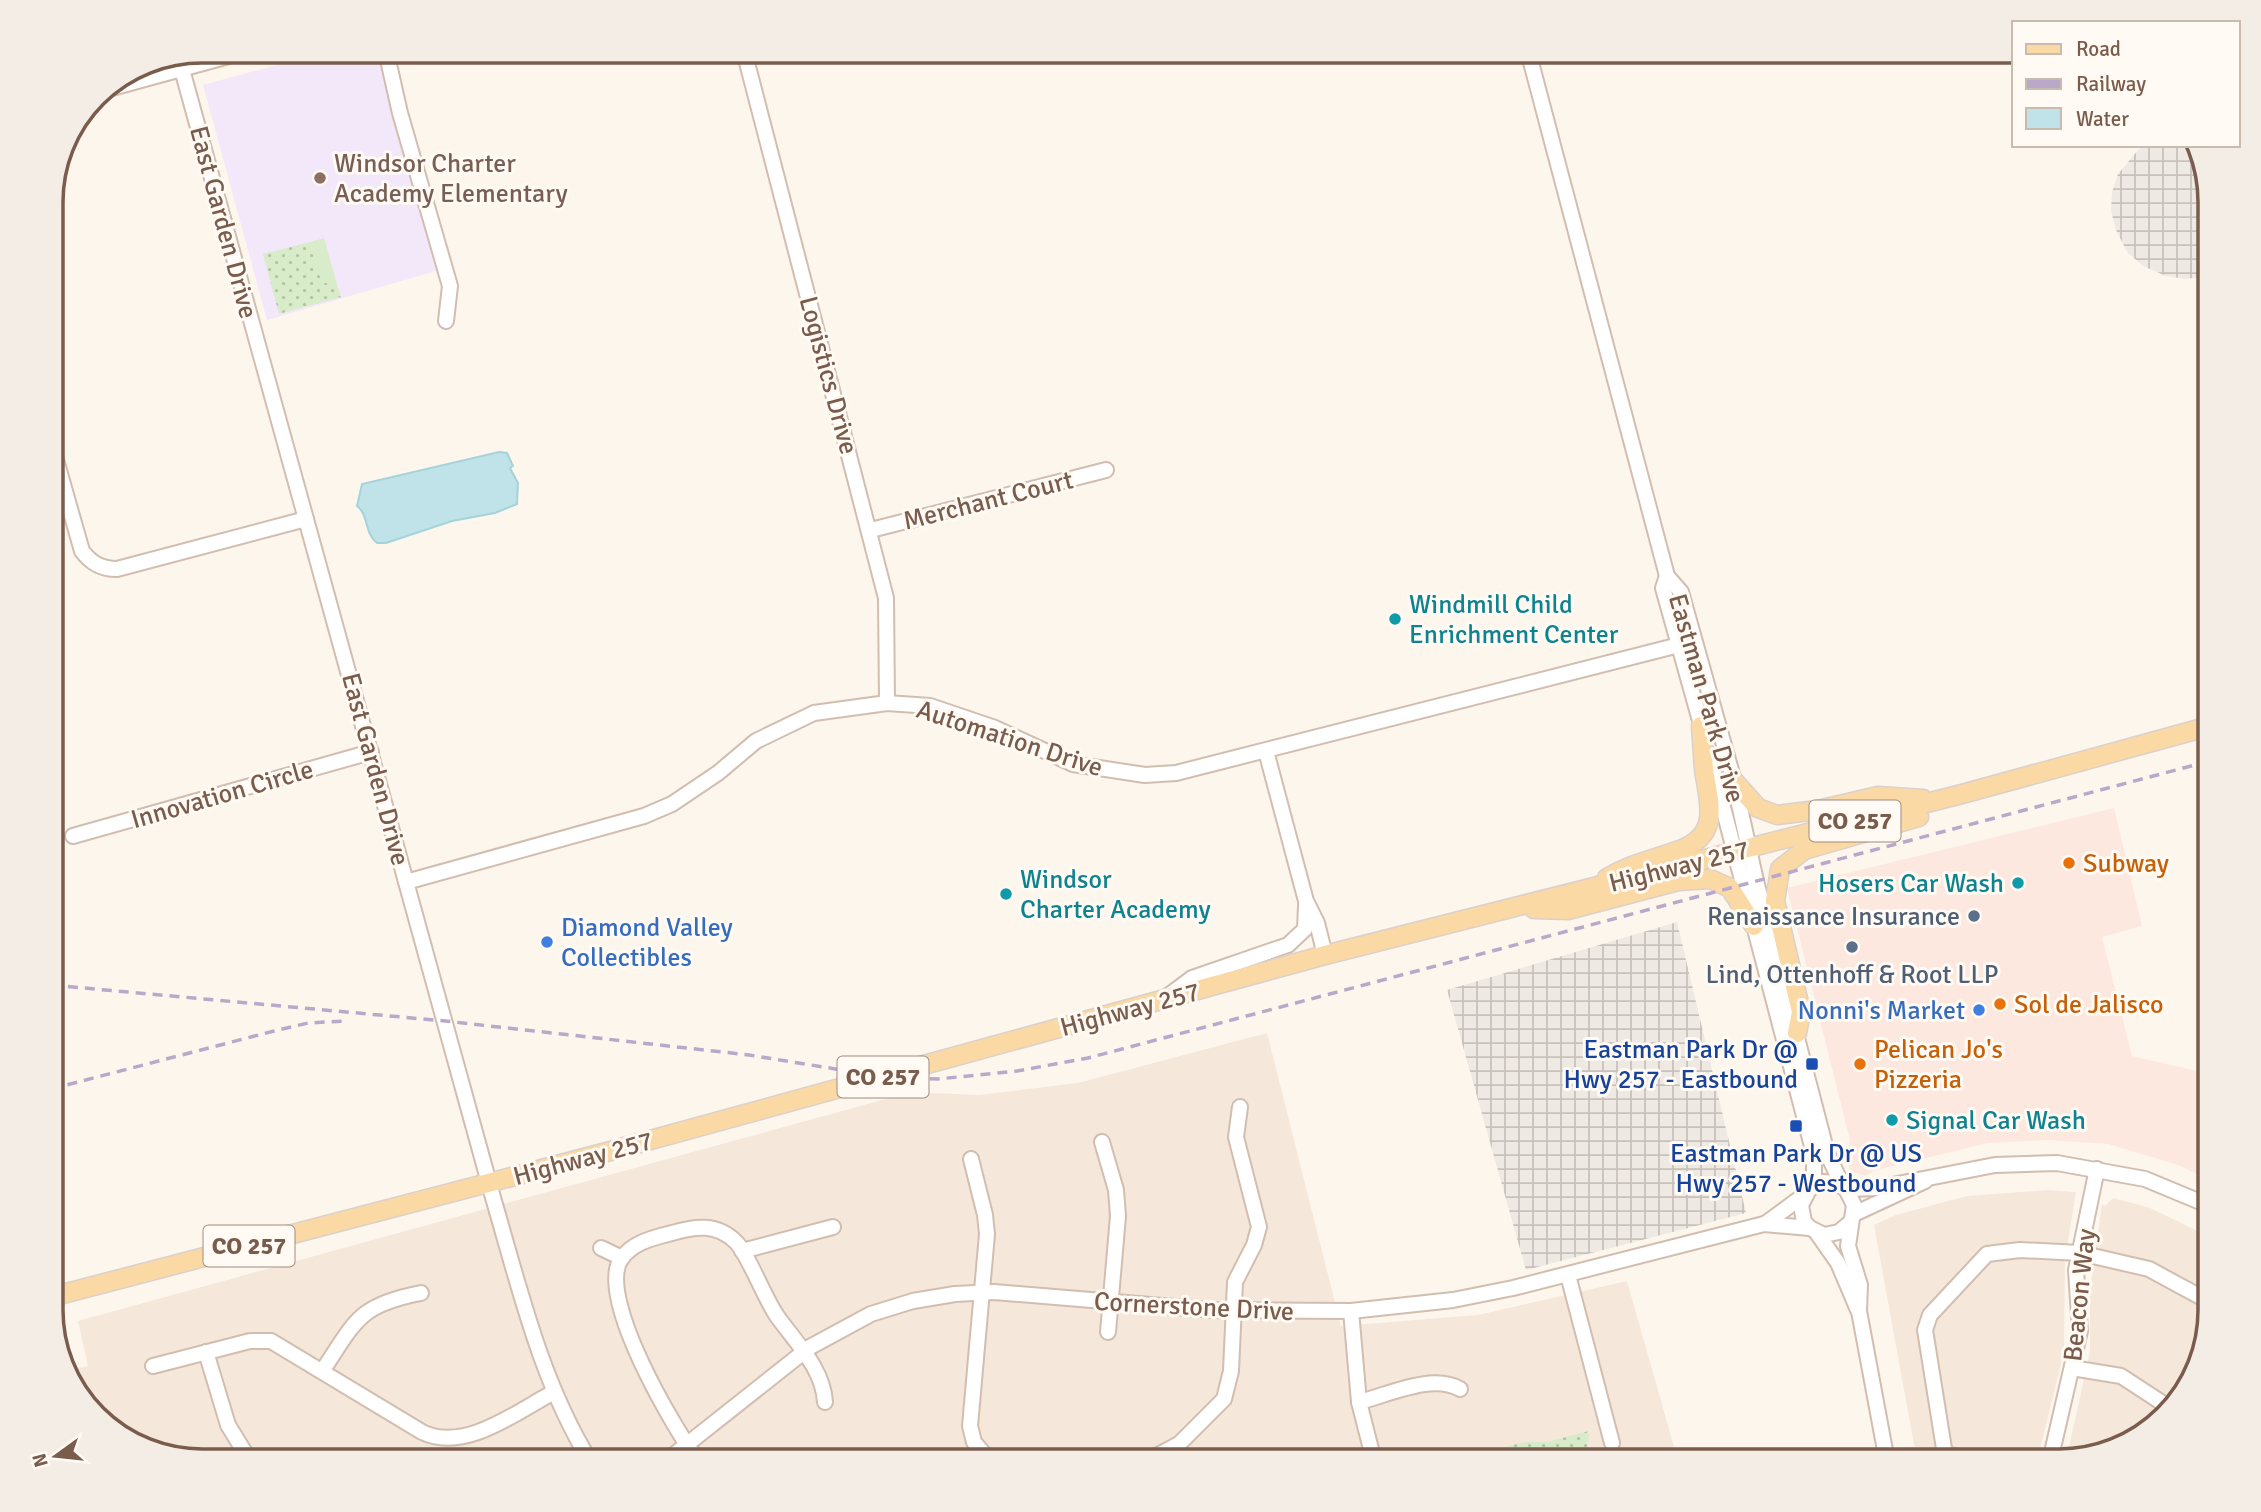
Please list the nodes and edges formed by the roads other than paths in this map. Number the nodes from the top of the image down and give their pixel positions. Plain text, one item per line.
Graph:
1 (388, 63) edge
2 (747, 63) edge
3 (1531, 63) edge
4 (181, 65) edge
5 (446, 321) dead end
6 (1106, 470) dead end
7 (63, 484) edge
8 (306, 519) junction
9 (871, 530) junction
10 (1667, 576) junction
11 (1679, 645) junction
12 (887, 703) junction
13 (1701, 726) junction
14 (2198, 729) edge
15 (1266, 751) junction
16 (371, 752) junction
17 (1734, 781) junction
18 (1962, 794) junction
19 (1940, 799) junction
20 (73, 836) dead end
21 (1741, 850) junction
22 (406, 881) junction
23 (1592, 887) junction
24 (1306, 901) junction
25 (1516, 909) junction
26 (1754, 926) junction
27 (1325, 955) junction
28 (1162, 1000) junction
29 (1797, 1033) junction
30 (1240, 1107) dead end
31 (1102, 1142) dead end
32 (971, 1159) dead end
33 (2097, 1169) junction
34 (1930, 1179) junction
35 (489, 1183) junction
36 (1844, 1188) junction
37 (1806, 1193) junction
38 (2198, 1201) edge
39 (1852, 1218) junction
40 (1763, 1224) junction
41 (833, 1227) dead end
42 (1813, 1231) junction
43 (601, 1248) dead end
44 (743, 1251) junction
45 (2080, 1253) junction
46 (622, 1258) junction
47 (1568, 1275) junction
48 (981, 1292) junction
49 (421, 1293) dead end
50 (63, 1294) edge
51 (2198, 1296) edge
52 (1110, 1301) junction
53 (1234, 1311) junction
54 (1351, 1311) junction
55 (1859, 1311) junction
56 (1108, 1332) dead end
57 (206, 1352) junction
58 (803, 1352) junction
59 (153, 1366) dead end
60 (2072, 1367) junction
61 (323, 1370) junction
62 (1460, 1389) dead end
63 (554, 1392) junction
64 (825, 1402) dead end
65 (1359, 1402) junction
66 (2163, 1403) edge
67 (1612, 1443) dead end
68 (686, 1445) junction
69 (243, 1449) edge
70 (584, 1449) edge
71 (681, 1449) edge
72 (689, 1449) edge
73 (980, 1449) edge
74 (1170, 1449) edge
75 (1371, 1449) edge
76 (1885, 1449) edge
77 (1944, 1449) edge
78 (2053, 1449) edge

1 - 5 street
2 - 9 street, Logistics Drive
3 - 10 street, Eastman Park Drive
4 - 8 street, East Garden Drive
6 - 9 street, Merchant Court
7 - 8 street
8 - 16 street, East Garden Drive
9 - 12 street, Logistics Drive
10 - 11 street, Eastman Park Drive
10 - 17 street, Eastman Park Drive
11 - 13 street, Eastman Park Drive
11 - 15 street, Automation Drive
12 - 15 street, Automation Drive
12 - 22 street, Automation Drive
13 - 21 street, Eastman Park Drive
13 - 23 main road
14 - 18 main road, Highway 257 / CO 257
15 - 24 street
16 - 20 street, Innovation Circle
16 - 22 street, East Garden Drive
17 - 19 main road
17 - 21 street, Eastman Park Drive
18 - 19 main road, Highway 257 / CO 257
18 - 29 main road
19 - 21 main road, Highway 257 / CO 257
21 - 23 main road, Highway 257 / CO 257
21 - 26 street, Eastman Park Drive
21 - 29 street, Eastman Park Drive
22 - 35 street, East Garden Drive
23 - 25 main road, Highway 257 / CO 257
24 - 27 street
24 - 28 street
25 - 26 main road
25 - 27 main road, Highway 257 / CO 257
26 - 37 street, Eastman Park Drive
27 - 28 main road, Highway 257 / CO 257
28 - 35 main road, Highway 257 / CO 257
29 - 36 street, Eastman Park Drive
30 - 53 street
31 - 52 street
32 - 48 street
33 - 34 street
33 - 38 street
33 - 45 street, Beacon Way
34 - 36 street
34 - 39 street
35 - 50 main road, Highway 257 / CO 257
35 - 63 street, East Garden Drive
36 - 37 street
36 - 39 street
37 - 40 street, Cornerstone Drive
37 - 42 street
39 - 42 street
39 - 55 street
40 - 42 street, Cornerstone Drive
40 - 47 street, Cornerstone Drive
41 - 44 street
42 - 55 street
43 - 46 street
44 - 46 street
44 - 58 street
45 - 51 street
45 - 60 street, Beacon Way
45 - 77 street
46 - 68 street
47 - 54 street, Cornerstone Drive
47 - 67 street
48 - 52 street, Cornerstone Drive
48 - 58 street, Cornerstone Drive
48 - 73 street
49 - 61 street
52 - 53 street, Cornerstone Drive
52 - 56 street
53 - 54 street, Cornerstone Drive
53 - 74 street
54 - 65 street
55 - 76 street
57 - 59 street
57 - 61 street
57 - 69 street
58 - 64 street
58 - 68 street, Cornerstone Drive
60 - 66 street
60 - 78 street, Beacon Way
61 - 63 street
62 - 65 street
63 - 70 street, East Garden Drive
65 - 75 street
68 - 71 street, Cornerstone Drive
68 - 72 street

